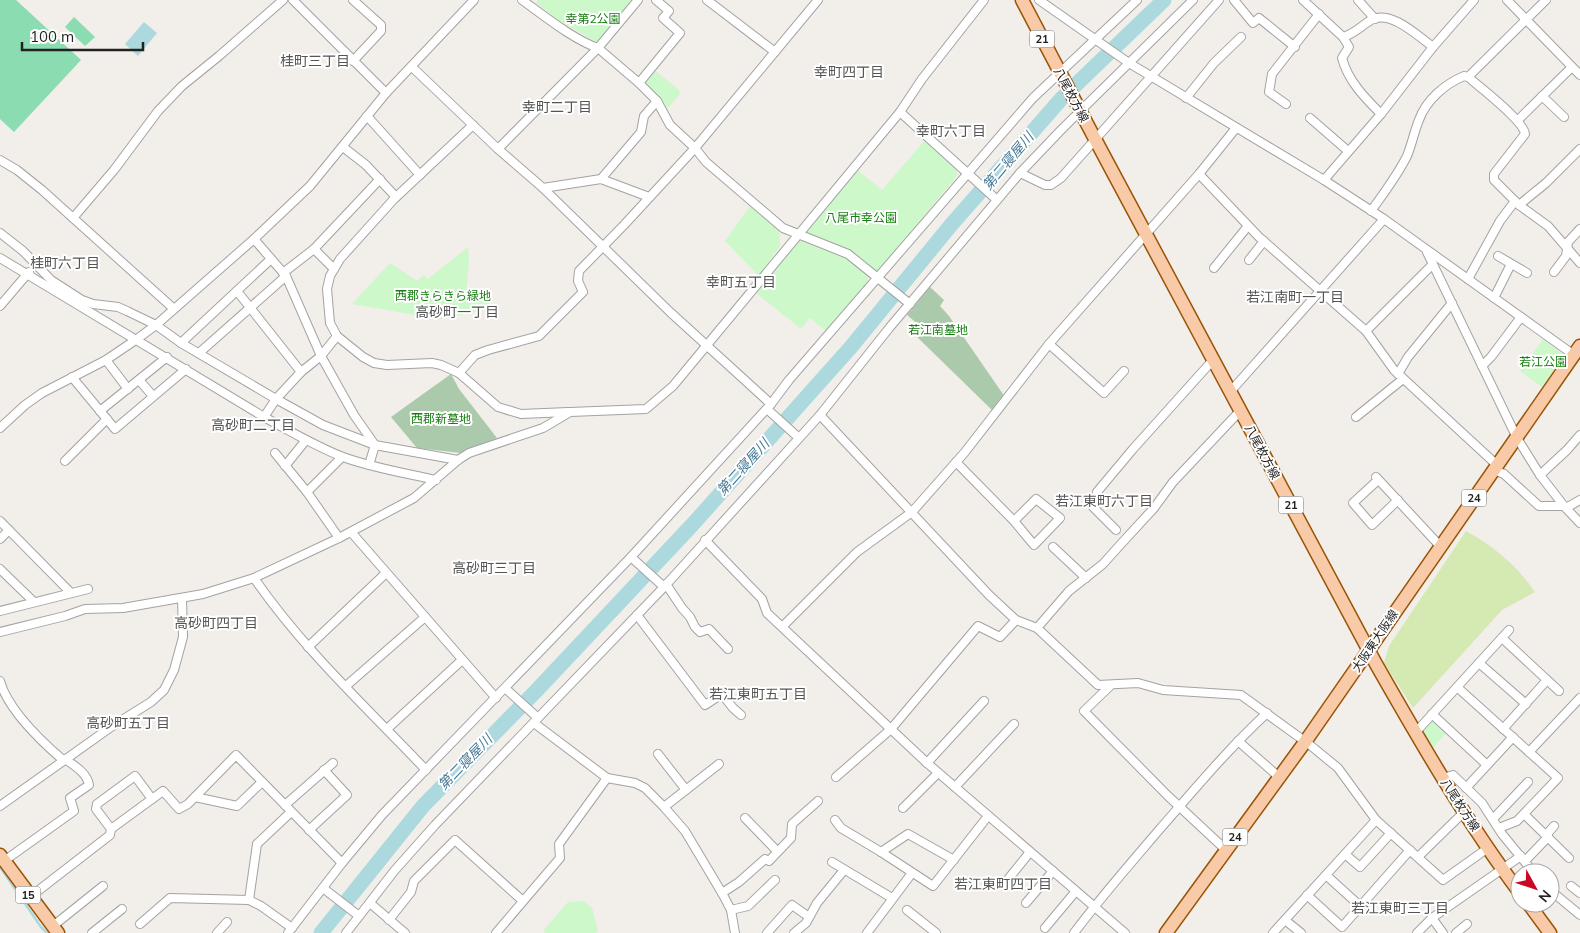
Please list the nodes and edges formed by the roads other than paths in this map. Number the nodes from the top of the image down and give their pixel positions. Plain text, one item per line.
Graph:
1 (293, 0) edge
2 (353, 0) edge
3 (474, 0) edge
4 (522, 0) edge
5 (638, 0) edge
6 (656, 0) edge
7 (707, 0) edge
8 (818, 0) edge
9 (984, 0) edge
10 (1022, 0) edge
11 (1039, 0) edge
12 (1137, 0) edge
13 (1193, 0) edge
14 (1219, 0) edge
15 (1234, 0) edge
16 (1303, 0) edge
17 (1358, 0) edge
18 (1474, 0) edge
19 (1507, 0) edge
20 (1546, 0) edge
21 (281, 1) edge
22 (1319, 14) junction
23 (1375, 19) junction
24 (1526, 20) junction
25 (1241, 37) dead end
26 (1343, 37) junction
27 (1095, 39) junction
28 (1295, 47) junction
29 (1433, 47) junction
30 (598, 48) junction
31 (776, 52) junction
32 (353, 61) junction
33 (1129, 63) junction
34 (1572, 66) junction
35 (412, 67) junction
36 (1061, 74) junction
37 (1580, 75) edge
38 (1152, 76) junction
39 (1468, 77) junction
40 (639, 83) junction
41 (386, 93) junction
42 (1542, 96) junction
43 (1186, 98) junction
44 (657, 101) junction
45 (1286, 104) dead end
46 (1079, 110) junction
47 (900, 112) junction
48 (1381, 114) junction
49 (368, 116) junction
50 (1564, 117) dead end
51 (1310, 118) dead end
52 (1518, 120) junction
53 (473, 125) junction
54 (1236, 128) junction
55 (1095, 140) junction
56 (343, 147) junction
57 (498, 148) junction
58 (695, 148) junction
59 (1580, 149) edge
60 (1348, 151) junction
61 (0, 160) edge
62 (967, 172) junction
63 (1020, 173) junction
64 (1199, 174) junction
65 (420, 175) junction
66 (380, 179) junction
67 (601, 179) junction
68 (1324, 180) junction
69 (543, 188) junction
70 (396, 197) junction
71 (649, 197) junction
72 (997, 200) junction
73 (1517, 203) junction
74 (1371, 211) junction
75 (73, 218) junction
76 (1384, 219) junction
77 (1248, 226) junction
78 (1580, 229) edge
79 (0, 233) edge
80 (1146, 234) junction
81 (797, 235) junction
82 (254, 239) junction
83 (1264, 242) junction
84 (603, 245) junction
85 (1568, 248) junction
86 (314, 249) junction
87 (1426, 250) junction
88 (1498, 256) dead end
89 (0, 258) edge
90 (271, 260) junction
91 (1249, 260) dead end
92 (1579, 260) edge
93 (35, 264) junction
94 (1433, 264) junction
95 (1512, 264) junction
96 (1214, 268) dead end
97 (334, 269) junction
98 (1554, 272) dead end
99 (1527, 273) dead end
100 (27, 274) junction
101 (284, 274) junction
102 (878, 277) junction
103 (1468, 279) junction
104 (1320, 290) junction
105 (237, 291) junction
106 (1494, 298) junction
107 (1452, 303) junction
108 (910, 304) junction
109 (0, 306) edge
110 (249, 308) junction
111 (174, 309) junction
112 (1521, 317) junction
113 (156, 325) junction
114 (1366, 331) junction
115 (337, 336) junction
116 (137, 340) junction
117 (181, 343) junction
118 (1049, 344) junction
119 (707, 347) junction
120 (1577, 350) edge
121 (199, 354) junction
122 (321, 356) junction
123 (167, 357) junction
124 (106, 360) junction
125 (1213, 360) junction
126 (1482, 366) junction
127 (186, 369) junction
128 (1124, 371) dead end
129 (301, 372) junction
130 (459, 373) junction
131 (1400, 376) junction
132 (72, 377) junction
133 (139, 380) junction
134 (128, 389) junction
135 (1230, 392) junction
136 (153, 396) junction
137 (276, 400) junction
138 (769, 406) junction
139 (100, 411) junction
140 (1240, 411) junction
141 (570, 412) junction
142 (820, 416) junction
143 (264, 417) junction
144 (1356, 417) dead end
145 (107, 419) junction
146 (0, 428) edge
147 (1580, 436) edge
148 (799, 438) junction
149 (1517, 438) junction
150 (306, 440) junction
151 (375, 445) junction
152 (275, 453) dead end
153 (342, 457) junction
154 (458, 460) junction
155 (64, 461) dead end
156 (956, 462) junction
157 (369, 465) junction
158 (285, 466) junction
159 (1496, 468) junction
160 (1540, 475) junction
161 (436, 480) junction
162 (307, 492) junction
163 (1398, 500) junction
164 (1580, 500) edge
165 (1565, 507) junction
166 (912, 512) junction
167 (0, 521) edge
168 (1014, 521) junction
169 (1580, 523) edge
170 (9, 530) junction
171 (1116, 530) dead end
172 (351, 532) junction
173 (339, 538) junction
174 (0, 539) edge
175 (705, 540) junction
176 (1440, 546) junction
177 (1053, 547) dead end
178 (631, 558) junction
179 (0, 569) edge
180 (386, 573) junction
181 (254, 578) junction
182 (1086, 578) junction
183 (665, 586) junction
184 (88, 589) dead end
185 (71, 593) junction
186 (182, 598) junction
187 (34, 602) junction
188 (0, 611) edge
189 (637, 615) junction
190 (424, 617) junction
191 (1016, 620) junction
192 (783, 626) junction
193 (1037, 628) junction
194 (1509, 630) dead end
195 (0, 632) edge
196 (1502, 638) junction
197 (308, 647) junction
198 (728, 649) dead end
199 (1369, 650) junction
200 (462, 660) junction
201 (1479, 662) junction
202 (1547, 680) junction
203 (0, 681) edge
204 (346, 686) junction
205 (1110, 686) junction
206 (1457, 687) junction
207 (506, 689) junction
208 (1559, 691) dead end
209 (496, 698) junction
210 (1580, 698) edge
211 (984, 701) dead end
212 (1526, 704) junction
213 (1267, 713) junction
214 (1432, 714) junction
215 (741, 715) dead end
216 (536, 721) junction
217 (1014, 724) dead end
218 (387, 729) junction
219 (891, 729) junction
220 (1503, 729) junction
221 (1415, 733) junction
222 (1513, 738) junction
223 (1238, 740) junction
224 (1306, 742) junction
225 (1529, 752) junction
226 (658, 754) dead end
227 (64, 760) junction
228 (333, 763) dead end
229 (927, 763) junction
230 (719, 764) dead end
231 (1488, 765) junction
232 (324, 770) junction
233 (426, 770) junction
234 (938, 773) junction
235 (836, 776) dead end
236 (1279, 777) junction
237 (607, 778) junction
238 (1443, 778) junction
239 (262, 782) junction
240 (1528, 782) dead end
241 (955, 787) junction
242 (1466, 788) junction
243 (686, 790) junction
244 (195, 797) junction
245 (152, 799) junction
246 (818, 801) dead end
247 (285, 805) junction
248 (0, 806) edge
249 (664, 807) junction
250 (1179, 807) junction
251 (903, 808) dead end
252 (291, 812) junction
253 (1464, 812) junction
254 (1524, 814) junction
255 (988, 816) junction
256 (745, 818) dead end
257 (1493, 819) junction
258 (835, 820) dead end
259 (1376, 820) junction
260 (1554, 826) dead end
261 (1498, 828) junction
262 (111, 830) junction
263 (309, 830) junction
264 (1391, 833) junction
265 (1547, 836) junction
266 (1488, 848) junction
267 (1226, 850) junction
268 (1410, 850) junction
269 (777, 851) junction
270 (881, 852) junction
271 (1030, 852) junction
272 (1345, 854) junction
273 (1418, 857) junction
274 (1569, 858) dead end
275 (1523, 859) junction
276 (954, 860) junction
277 (832, 862) dead end
278 (342, 863) junction
279 (1526, 863) edge
280 (4, 864) edge
281 (844, 870) junction
282 (1502, 870) junction
283 (1053, 871) junction
284 (912, 873) junction
285 (1326, 875) junction
286 (775, 880) dead end
287 (1510, 880) edge
288 (1005, 883) dead end
289 (103, 886) dead end
290 (1571, 886) dead end
291 (323, 888) junction
292 (1076, 891) junction
293 (1580, 893) edge
294 (722, 894) junction
295 (1307, 895) junction
296 (30, 897) junction
297 (892, 898) junction
298 (1560, 898) edge
299 (249, 900) junction
300 (523, 901) junction
301 (370, 903) junction
302 (1026, 903) dead end
303 (1094, 906) junction
304 (1360, 906) junction
305 (122, 909) dead end
306 (731, 910) junction
307 (907, 910) dead end
308 (1535, 913) edge
309 (1580, 914) edge
310 (359, 916) junction
311 (809, 917) junction
312 (1432, 918) junction
313 (389, 920) junction
314 (1285, 920) junction
315 (227, 922) dead end
316 (140, 924) dead end
317 (1467, 924) dead end
318 (1045, 928) dead end
319 (56, 930) edge
320 (290, 930) edge
321 (770, 932) edge
322 (92, 933) edge
323 (218, 933) edge
324 (346, 933) edge
325 (405, 933) edge
326 (496, 933) edge
327 (735, 933) edge
328 (794, 933) edge
329 (867, 933) edge
330 (936, 933) edge
331 (1074, 933) edge
332 (1125, 933) edge
333 (1166, 933) edge
334 (1273, 933) edge
335 (1301, 933) edge
336 (1417, 933) edge
337 (1443, 933) edge
338 (1456, 933) edge
339 (1550, 933) edge

1 - 32 street
2 - 32 street
3 - 35 street
4 - 30 street
5 - 30 street
6 - 40 street
7 - 31 street
8 - 31 street
9 - 47 street
10 - 36 main road, 八尾枚方線 / 21
11 - 27 street
12 - 27 street
13 - 33 street
14 - 38 street
15 - 28 street
16 - 22 street
17 - 23 street
18 - 29 street
19 - 24 street
20 - 24 street
21 - 75 street
22 - 26 street
22 - 28 street
23 - 26 street
23 - 29 street
24 - 34 street
24 - 39 street
25 - 43 street
26 - 48 street
27 - 33 street
27 - 36 street
28 - 45 street
29 - 48 street
30 - 40 street
30 - 57 street
31 - 58 street
32 - 41 street
33 - 38 street
33 - 46 street
34 - 37 street
34 - 42 street
35 - 41 street
35 - 53 street
36 - 46 main road, 八尾枚方線 / 21
36 - 62 street
38 - 43 street
38 - 55 street
39 - 52 street
39 - 74 street
40 - 44 street
41 - 49 street
42 - 50 street
42 - 52 street
43 - 54 street
44 - 58 street
44 - 67 street
46 - 55 main road, 八尾枚方線 / 21
46 - 63 street
47 - 62 street
47 - 81 street
48 - 60 street
49 - 56 street
49 - 65 street
51 - 60 street
52 - 73 street
53 - 57 street
53 - 65 street
54 - 64 street
54 - 68 street
55 - 63 street
55 - 80 main road, 八尾枚方線 / 21
56 - 66 street
56 - 82 street
57 - 69 street
58 - 71 street
58 - 81 street
59 - 73 street
60 - 68 street
61 - 75 street
62 - 72 street
62 - 102 street
63 - 72 street
64 - 77 street
64 - 80 street
65 - 70 street
66 - 70 street
66 - 86 street
67 - 69 street
67 - 71 street
68 - 74 street
69 - 84 street
70 - 97 street
71 - 84 street
72 - 108 street
73 - 85 street
73 - 103 street
74 - 76 street
75 - 111 street
76 - 87 street
76 - 104 street
77 - 83 street
77 - 96 street
78 - 85 street
79 - 93 street
80 - 118 street
80 - 125 main road, 八尾枚方線 / 21
81 - 102 street
81 - 119 street
82 - 90 street
82 - 111 street
83 - 91 street
83 - 104 street
84 - 119 street
84 - 130 street
85 - 92 street
85 - 98 street
86 - 97 street
86 - 101 street
87 - 94 street
87 - 103 street
88 - 95 street
89 - 100 street
90 - 101 street
90 - 105 street
93 - 100 street
93 - 113 street
94 - 107 street
94 - 114 street
95 - 99 street
95 - 106 street
97 - 115 street
100 - 109 street
100 - 116 street
101 - 110 street
101 - 122 street
102 - 108 street
102 - 138 street
103 - 106 street
104 - 114 street
104 - 135 street
105 - 110 street
105 - 117 street
106 - 112 street
107 - 126 street
107 - 131 street
108 - 142 street
110 - 121 street
110 - 129 street
111 - 113 street
112 - 120 street
112 - 126 street
113 - 116 street
113 - 117 street
114 - 131 street
115 - 122 street
115 - 130 street
116 - 123 street
116 - 124 street
117 - 121 street
118 - 128 street
118 - 156 street
119 - 138 street
119 - 141 street
120 - 149 main road, 大阪東大阪線 / 24
121 - 137 street
122 - 129 street
122 - 151 street
123 - 127 street
123 - 133 street
124 - 132 street
124 - 134 street
125 - 135 main road, 八尾枚方線 / 21
125 - 171 street
126 - 149 street
127 - 136 street
127 - 143 street
129 - 137 street
130 - 141 street
131 - 144 street
131 - 159 street
132 - 139 street
132 - 146 street
133 - 134 street
133 - 136 street
134 - 139 street
135 - 140 main road, 八尾枚方線 / 21
136 - 145 street
137 - 143 street
137 - 151 street
138 - 148 street
138 - 178 street
139 - 145 street
140 - 182 street
140 - 199 main road, 八尾枚方線 / 21
141 - 154 street
142 - 148 street
142 - 166 street
143 - 150 street
145 - 155 street
147 - 160 street
148 - 175 street
149 - 159 main road, 大阪東大阪線 / 24
149 - 160 street
150 - 153 street
150 - 158 street
151 - 154 street
151 - 157 street
152 - 158 street
153 - 157 street
153 - 162 street
154 - 161 street
156 - 166 street
156 - 168 street
157 - 161 street
158 - 162 street
159 - 165 street
159 - 176 main road, 大阪東大阪線 / 24
160 - 165 street
161 - 172 street
162 - 173 street
163 - 163 street
163 - 176 street
164 - 165 street
165 - 169 street
166 - 191 street
166 - 192 street
167 - 170 street
168 - 168 street
170 - 174 street
170 - 185 street
172 - 173 street
172 - 180 street
173 - 181 street
175 - 183 street
175 - 192 street
176 - 199 main road, 大阪東大阪線 / 24
177 - 182 street
178 - 183 street
178 - 207 street
179 - 187 street
180 - 190 street
180 - 197 street
181 - 186 street
181 - 197 street
182 - 193 street
183 - 189 street
183 - 198 street
184 - 185 street
185 - 187 street
186 - 195 street
186 - 227 street
187 - 188 street
189 - 215 street
189 - 216 street
190 - 200 street
190 - 204 street
191 - 193 street
191 - 219 street
192 - 219 street
193 - 205 street
194 - 196 street
196 - 201 street
196 - 202 street
197 - 204 street
199 - 221 main road, 八尾枚方線 / 21
199 - 224 main road, 大阪東大阪線 / 24
200 - 209 street
200 - 218 street
201 - 206 street
201 - 212 street
202 - 208 street
202 - 212 street
203 - 227 street
204 - 218 street
205 - 213 street
205 - 250 street
206 - 214 street
206 - 220 street
207 - 209 street
207 - 216 street
209 - 233 street
210 - 225 street
211 - 229 street
212 - 220 street
213 - 223 street
213 - 224 street
214 - 221 street
214 - 231 street
216 - 237 street
216 - 301 street
217 - 241 street
218 - 233 street
219 - 229 street
219 - 235 street
220 - 222 street
221 - 238 main road, 八尾枚方線 / 21
222 - 225 street
222 - 231 street
223 - 236 street
223 - 250 street
224 - 236 main road, 大阪東大阪線 / 24
224 - 259 street
225 - 254 street
226 - 243 street
227 - 248 street
227 - 280 street
228 - 232 street
229 - 234 street
230 - 243 street
231 - 242 street
232 - 247 street
232 - 263 street
233 - 278 street
234 - 241 street
234 - 251 street
236 - 267 main road, 大阪東大阪線 / 24
237 - 249 street
237 - 300 street
238 - 242 street
238 - 253 main road, 八尾枚方線 / 21
239 - 244 street
239 - 244 street
239 - 247 street
240 - 257 street
241 - 255 street
242 - 257 street
243 - 249 street
244 - 245 street
245 - 262 street
245 - 262 street
246 - 269 street
247 - 252 street
249 - 294 street
250 - 267 street
250 - 303 street
252 - 263 street
252 - 299 street
253 - 266 main road, 八尾枚方線 / 21
253 - 273 street
254 - 261 street
254 - 265 street
255 - 271 street
255 - 276 street
256 - 269 street
257 - 261 street
258 - 270 street
259 - 264 street
259 - 272 street
260 - 265 street
261 - 275 street
262 - 296 street
263 - 278 street
264 - 268 street
264 - 272 street
265 - 274 street
265 - 275 street
266 - 273 street
266 - 282 main road, 八尾枚方線 / 21
267 - 333 main road, 大阪東大阪線 / 24
268 - 273 street
268 - 304 street
269 - 294 street
270 - 276 street
270 - 284 street
271 - 283 street
271 - 288 street
272 - 285 street
275 - 279 street
275 - 282 street
276 - 284 street
277 - 281 street
278 - 291 street
280 - 296 main road, 15
281 - 297 street
281 - 311 street
282 - 287 main road, 八尾枚方線 / 21
282 - 312 street
283 - 292 street
283 - 302 street
284 - 297 street
285 - 295 street
285 - 304 street
286 - 306 street
289 - 319 street
290 - 293 street
291 - 310 street
291 - 320 street
292 - 303 street
292 - 318 street
294 - 306 street
295 - 304 street
295 - 314 street
296 - 319 main road, 15
297 - 329 street
298 - 309 street
299 - 316 street
299 - 320 street
300 - 313 street
300 - 326 street
301 - 310 street
301 - 313 street
303 - 331 street
303 - 332 street
305 - 322 street
306 - 327 street
307 - 330 street
308 - 339 main road
310 - 324 street
311 - 321 street
311 - 328 street
312 - 336 street
312 - 337 street
313 - 325 street
314 - 334 street
314 - 335 street
315 - 323 street
317 - 338 street

